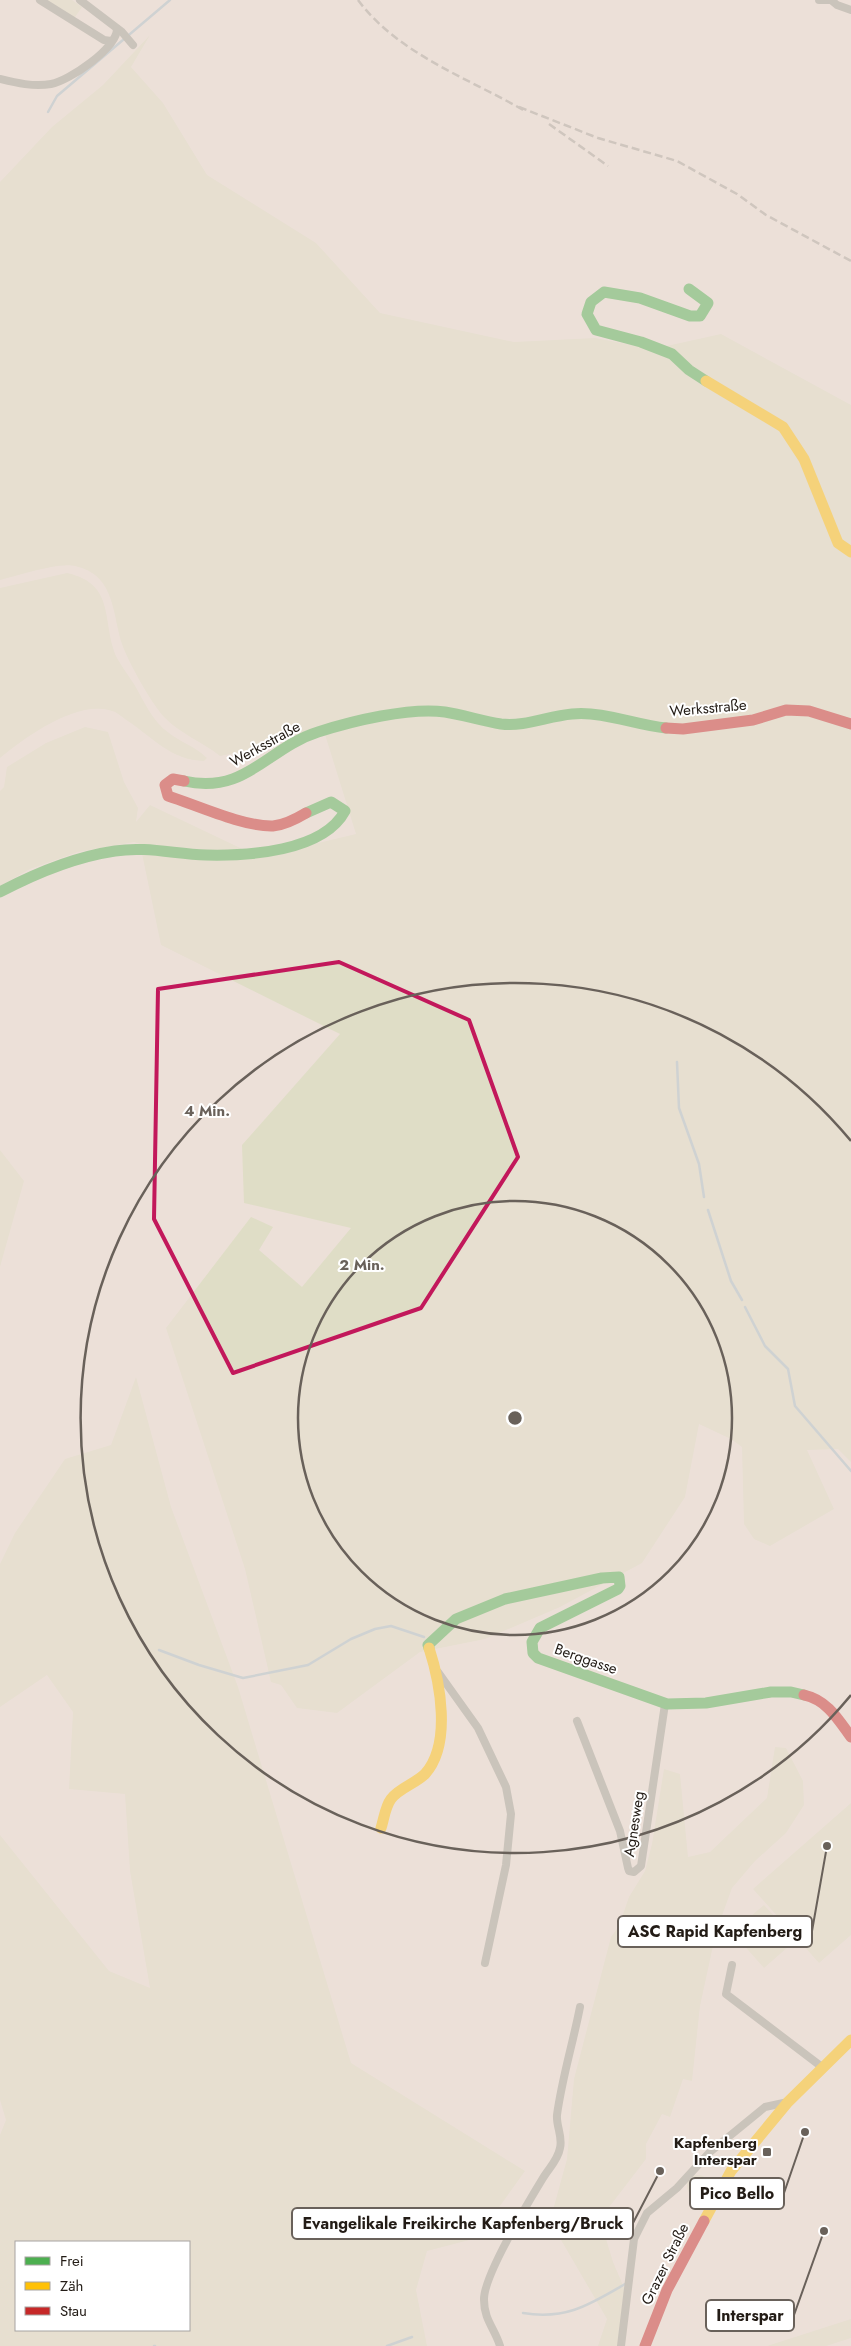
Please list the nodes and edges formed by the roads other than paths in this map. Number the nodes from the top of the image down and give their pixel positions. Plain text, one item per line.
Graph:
1 (40, 0) edge
2 (80, 0) edge
3 (819, 0) edge
4 (832, 0) edge
5 (851, 10) edge
6 (119, 30) junction
7 (111, 41) junction
8 (130, 42) dead end
9 (0, 79) edge
10 (689, 289) dead end
11 (851, 552) edge
12 (851, 724) edge
13 (0, 892) edge
14 (437, 1671) junction
15 (666, 1704) junction
16 (577, 1721) dead end
17 (851, 1737) edge
18 (381, 1828) dead end
19 (484, 1962) dead end
20 (732, 1965) dead end
21 (580, 2007) dead end
22 (851, 2040) edge
23 (822, 2067) junction
24 (788, 2102) junction
25 (500, 2346) edge
26 (621, 2346) edge
27 (645, 2346) edge

1 - 7 street
2 - 6 street
3 - 4 street
4 - 5 street
6 - 7 street
6 - 8 street
7 - 9 street
10 - 11 street
12 - 13 street, Werksstraße
14 - 15 street, Berggasse
14 - 18 street, Berggasse
14 - 19 street, Berggasse
15 - 16 street, Agnesweg
15 - 17 street, Berggasse
20 - 23 street
21 - 25 street
22 - 23 street, Grazer Straße
23 - 24 street, Grazer Straße
24 - 26 street, Grazer Straße
24 - 27 street, Grazer Straße

